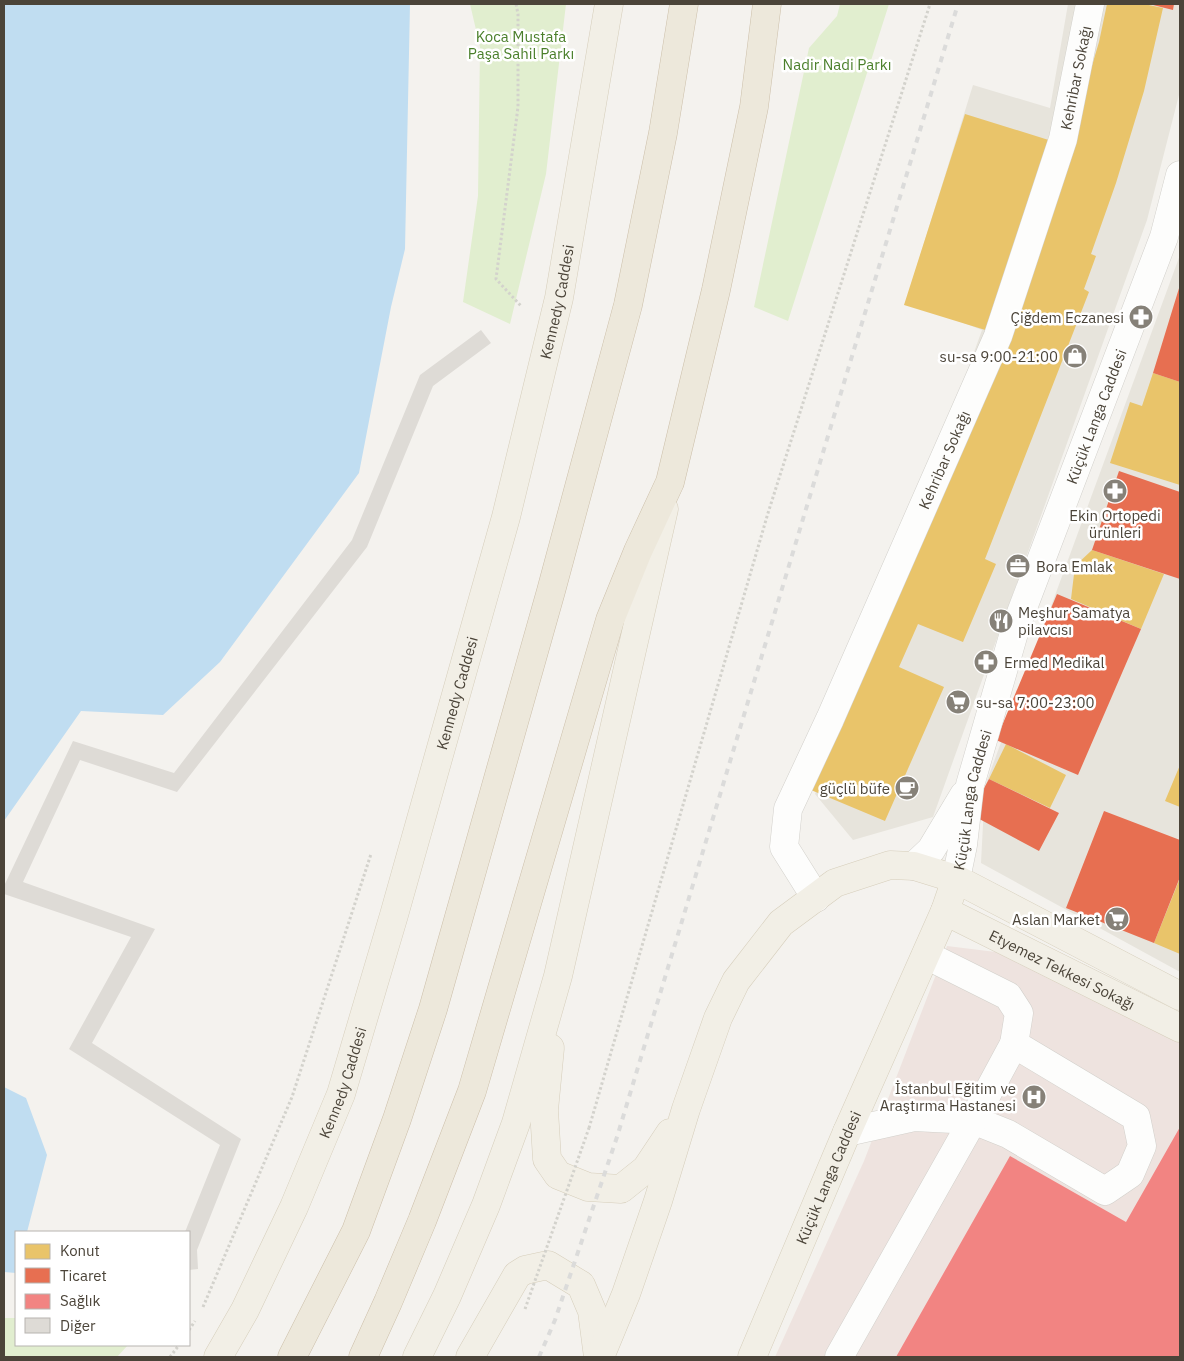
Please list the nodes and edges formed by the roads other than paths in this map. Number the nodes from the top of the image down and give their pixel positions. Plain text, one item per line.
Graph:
1 (609, 4) edge
2 (684, 4) edge
3 (767, 4) edge
4 (1090, 4) edge
5 (1180, 175) edge
6 (1172, 239) edge
7 (670, 482) junction
8 (970, 785) junction
9 (914, 866) junction
10 (956, 879) junction
11 (816, 898) junction
12 (946, 911) junction
13 (926, 955) junction
14 (558, 976) junction
15 (1180, 996) edge
16 (1180, 1028) edge
17 (1014, 1044) junction
18 (686, 1109) junction
19 (973, 1120) junction
20 (847, 1132) junction
21 (218, 1357) edge
22 (292, 1357) edge
23 (363, 1357) edge
24 (417, 1357) edge
25 (470, 1357) edge
26 (599, 1357) edge
27 (752, 1357) edge
28 (839, 1357) edge

1 - 21 main road, Kennedy Caddesi
2 - 22 highway
3 - 7 highway
4 - 11 street, Kehribar Sokağı
5 - 6 street, Küçük Langa Caddesi
6 - 8 street, Küçük Langa Caddesi
7 - 14 main road
7 - 23 highway
8 - 9 street
8 - 10 street, Küçük Langa Caddesi
9 - 10 main road, Etyemez Tekkesi Sokağı
9 - 11 main road, Etyemez Tekkesi Sokağı
10 - 12 main road, Küçük Langa Caddesi
10 - 15 main road, Etyemez Tekkesi Sokağı
11 - 18 main road, Etyemez Tekkesi Sokağı
12 - 13 main road, Küçük Langa Caddesi
12 - 16 main road, Etyemez Tekkesi Sokağı
13 - 17 street
13 - 20 main road, Küçük Langa Caddesi
14 - 18 main road
14 - 24 main road
17 - 19 street
17 - 19 street
18 - 26 main road
19 - 20 street
19 - 28 street
20 - 27 main road, Küçük Langa Caddesi
25 - 26 main road

